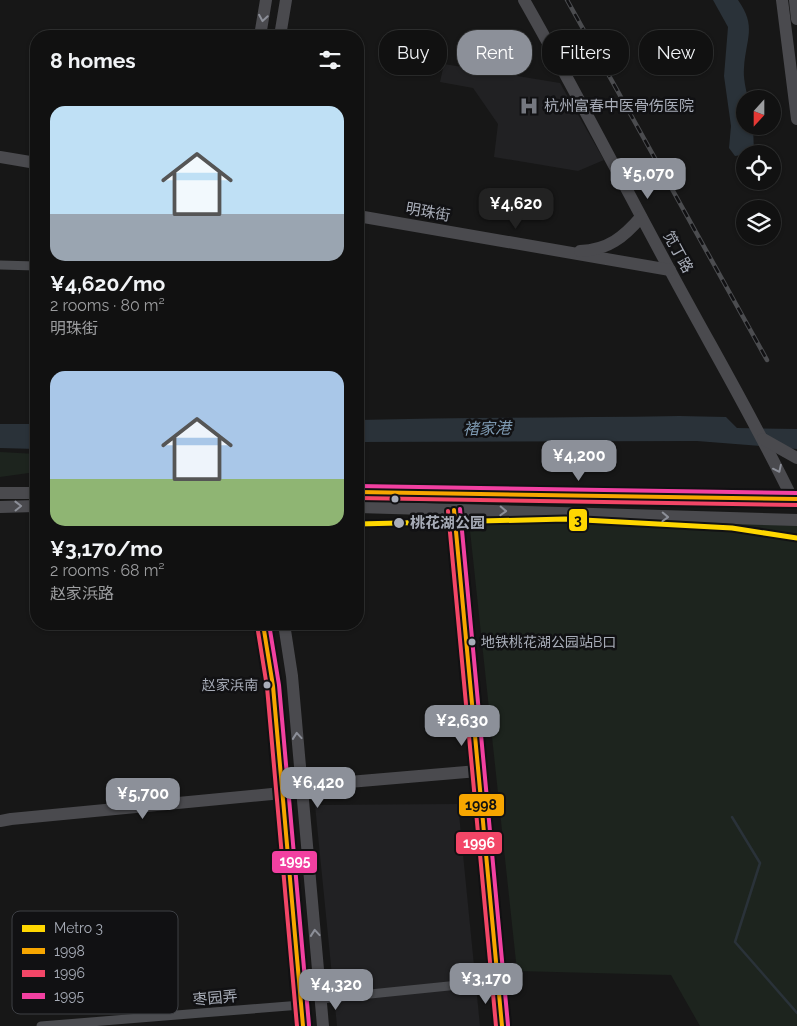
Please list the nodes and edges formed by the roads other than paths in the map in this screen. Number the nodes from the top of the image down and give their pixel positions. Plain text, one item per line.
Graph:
1 (266, 0) edge
2 (286, 0) edge
3 (524, 0) edge
4 (782, 0) edge
5 (795, 0) edge
6 (797, 19) edge
7 (261, 30) edge
8 (281, 30) edge
9 (797, 119) edge
10 (0, 157) edge
11 (30, 162) edge
12 (364, 217) edge
13 (641, 217) junction
14 (559, 251) junction
15 (0, 265) edge
16 (30, 266) edge
17 (670, 270) junction
18 (763, 439) junction
19 (797, 458) edge
20 (364, 492) edge
21 (0, 493) edge
22 (30, 493) edge
23 (794, 499) edge
24 (0, 506) edge
25 (30, 506) edge
26 (364, 507) edge
27 (454, 510) junction
28 (797, 520) edge
29 (264, 630) edge
30 (285, 630) edge
31 (478, 770) junction
32 (302, 786) junction
33 (282, 793) junction
34 (0, 822) edge
35 (498, 981) junction
36 (320, 999) junction
37 (301, 1004) junction
38 (41, 1026) edge
39 (303, 1026) edge
40 (323, 1026) edge
41 (502, 1026) edge

1 -> 7 street
2 - 8 street
3 - 13 street, 笕丁路
4 - 9 street
5 - 6 street
10 - 11 street
12 - 14 street, 明珠街
13 - 14 street
13 - 17 street, 笕丁路
14 - 17 street, 明珠街
15 - 16 street
17 - 18 street, 笕丁路
18 - 19 street
18 -> 23 street, 笕丁路
20 - 23 street
21 - 22 street
24 -> 25 street
26 - 27 street
27 -> 28 street
27 - 31 street
29 - 33 street
32 -> 30 street
31 - 32 street
31 - 35 street
36 -> 32 street
33 - 34 street
33 - 37 street
35 - 36 street
35 - 41 street
36 - 40 street
37 - 38 street, 枣园弄
37 - 39 street

